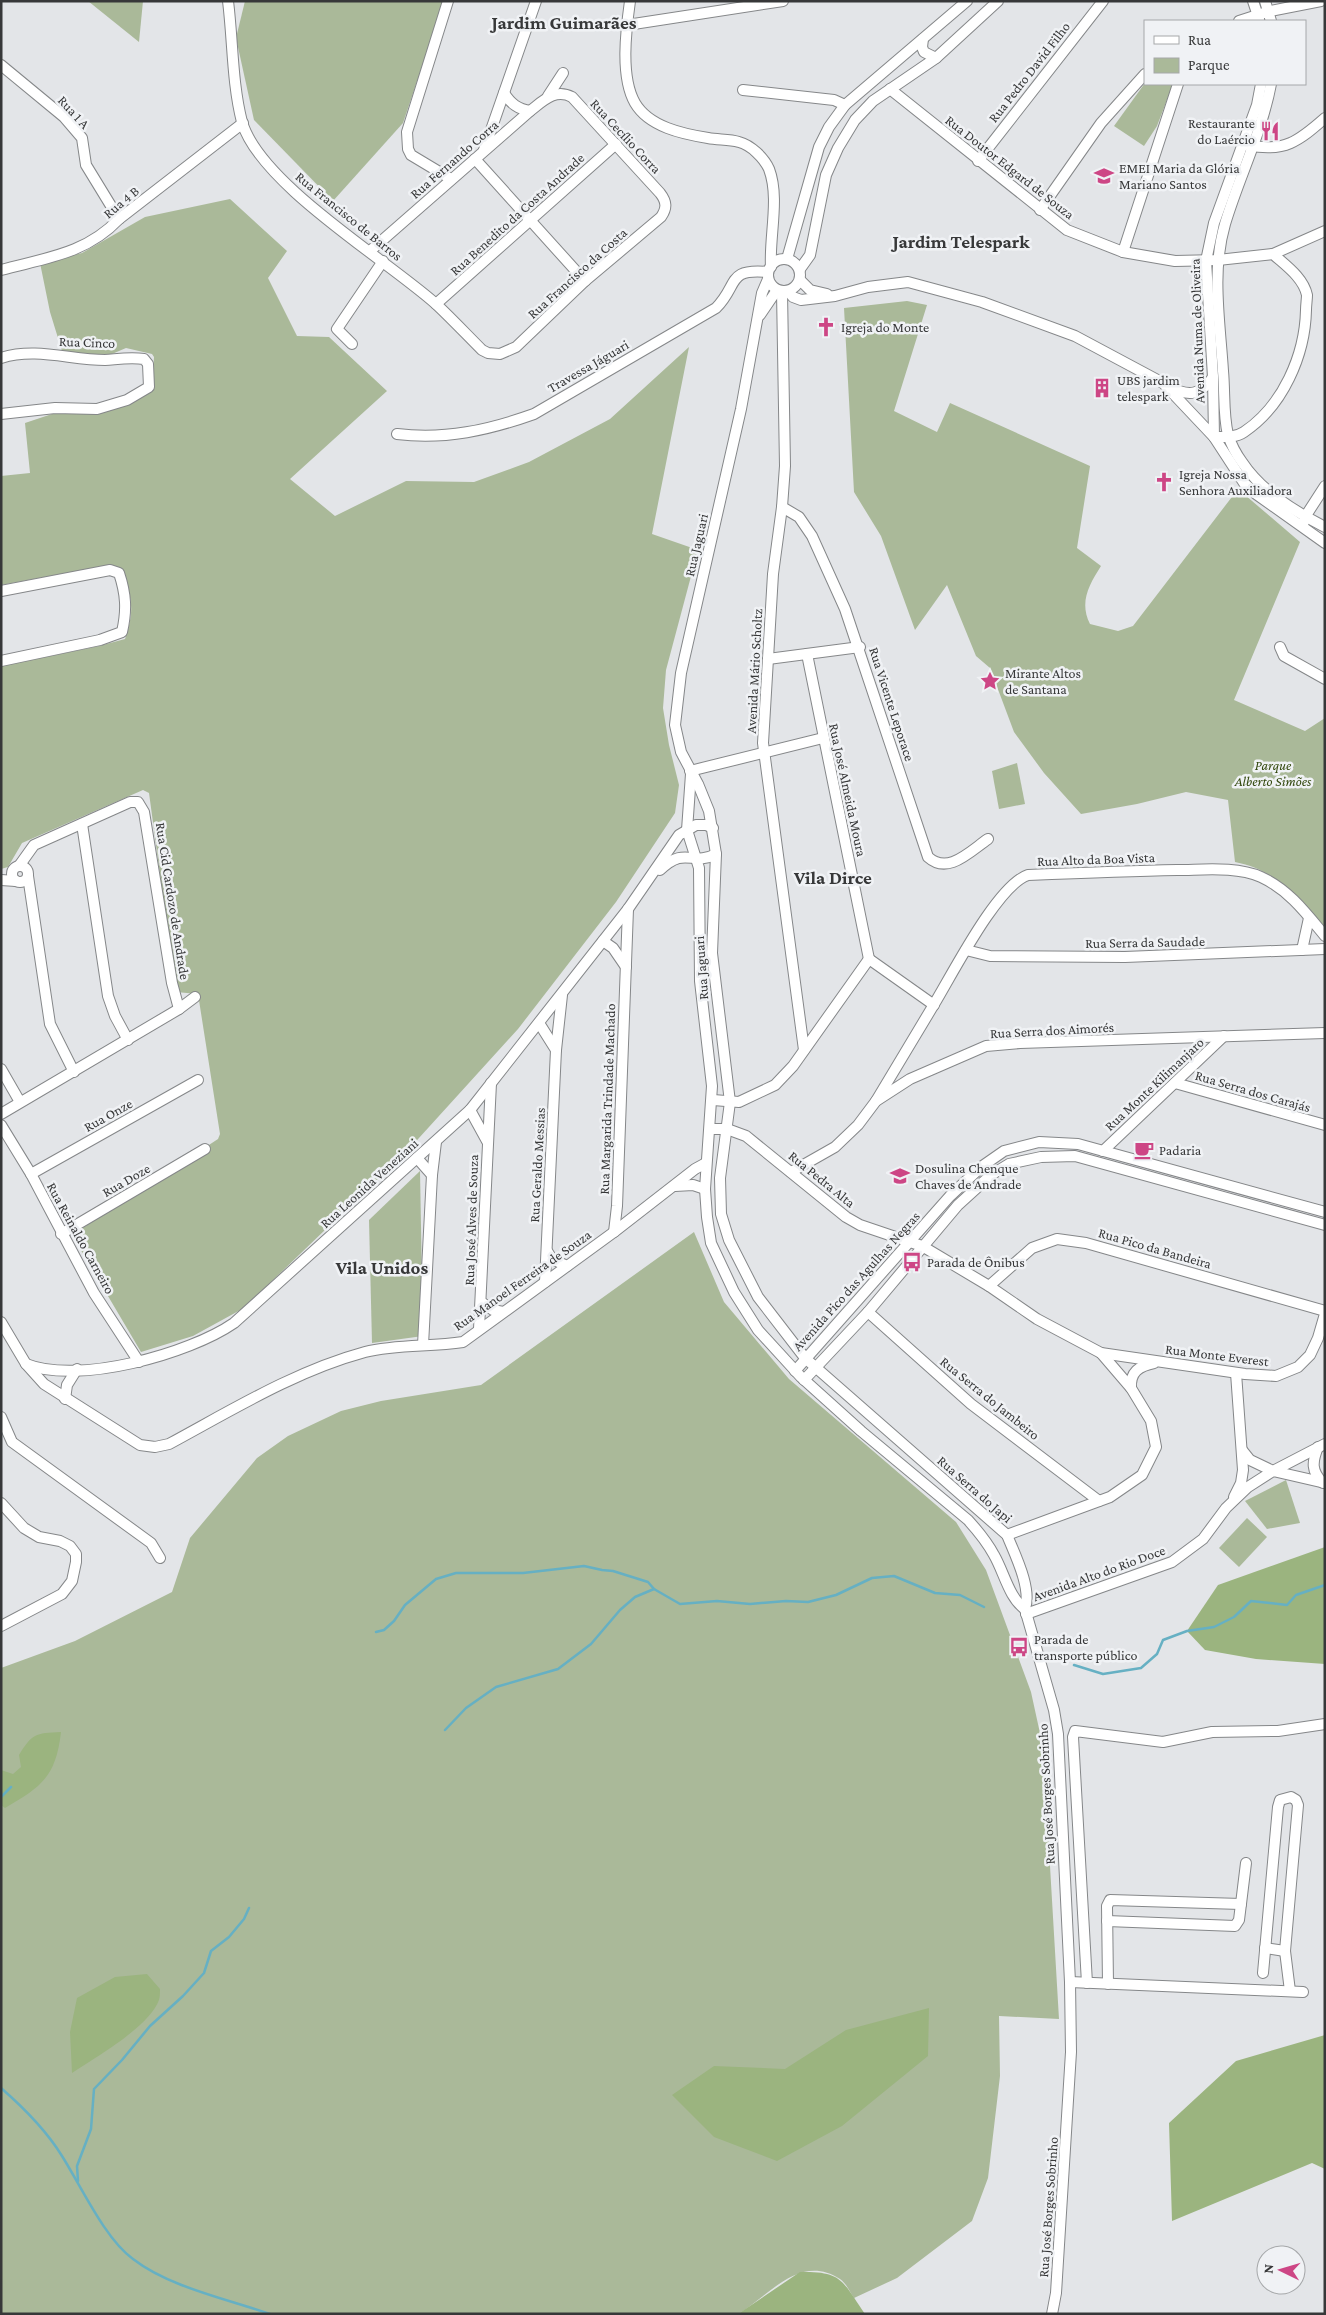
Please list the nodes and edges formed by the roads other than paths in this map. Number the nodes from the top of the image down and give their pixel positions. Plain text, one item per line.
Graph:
1 (228, 1) edge
2 (448, 1) edge
3 (536, 1) edge
4 (630, 1) edge
5 (783, 1) edge
6 (967, 1) edge
7 (998, 1) edge
8 (1103, 1) edge
9 (1253, 1) edge
10 (1265, 1) edge
11 (1321, 1) edge
12 (1271, 16) edge
13 (1259, 18) edge
14 (1246, 20) edge
15 (627, 25) junction
16 (923, 39) junction
17 (936, 58) junction
18 (899, 59) junction
19 (1, 65) edge
20 (563, 74) dead end
21 (910, 75) junction
22 (1144, 75) edge
23 (1178, 85) edge
24 (1261, 85) edge
25 (1271, 85) edge
26 (890, 89) junction
27 (743, 90) dead end
28 (504, 93) junction
29 (559, 94) joint
30 (548, 96) junction
31 (845, 105) junction
32 (530, 111) junction
33 (1325, 118) edge
34 (243, 123) junction
35 (616, 144) junction
36 (1248, 145) junction
37 (484, 151) junction
38 (475, 159) junction
39 (978, 161) junction
40 (451, 179) junction
41 (666, 206) joint
42 (1040, 210) junction
43 (119, 219) junction
44 (530, 219) junction
45 (1325, 232) edge
46 (771, 234) junction
47 (370, 251) junction
48 (1123, 252) junction
49 (1273, 254) junction
50 (783, 259) junction
51 (1218, 260) junction
52 (383, 261) junction
53 (1206, 261) junction
54 (800, 269) junction
55 (1, 270) edge
56 (769, 273) junction
57 (800, 280) junction
58 (585, 281) junction
59 (783, 291) junction
60 (836, 296) junction
61 (436, 304) junction
62 (758, 320) junction
63 (352, 344) dead end
64 (500, 354) joint
65 (1, 358) edge
66 (1213, 377) junction
67 (1163, 384) junction
68 (1, 414) edge
69 (397, 434) dead end
70 (1214, 437) junction
71 (1229, 437) junction
72 (1325, 486) edge
73 (782, 508) junction
74 (1305, 517) junction
75 (1325, 526) edge
76 (1303, 528) junction
77 (1325, 543) edge
78 (1, 591) edge
79 (860, 647) junction
80 (1280, 648) dead end
81 (807, 654) junction
82 (768, 659) junction
83 (1, 661) edge
84 (1325, 679) edge
85 (823, 738) junction
86 (764, 753) junction
87 (690, 772) junction
88 (82, 824) junction
89 (713, 828) junction
90 (687, 830) junction
91 (988, 839) dead end
92 (716, 854) junction
93 (696, 858) junction
94 (20, 874) junction
95 (1, 878) edge
96 (646, 883) junction
97 (628, 909) junction
98 (1310, 918) junction
99 (1325, 936) edge
100 (603, 942) junction
101 (966, 950) junction
102 (1302, 950) junction
103 (1325, 950) edge
104 (869, 959) junction
105 (627, 968) junction
106 (562, 995) junction
107 (195, 997) dead end
108 (934, 1005) junction
109 (180, 1009) junction
110 (539, 1023) junction
111 (1325, 1033) edge
112 (1224, 1036) junction
113 (128, 1040) junction
114 (556, 1050) junction
115 (804, 1050) junction
116 (1, 1069) edge
117 (74, 1072) junction
118 (198, 1080) dead end
119 (491, 1083) junction
120 (1175, 1083) junction
121 (713, 1100) junction
122 (876, 1101) junction
123 (20, 1102) junction
124 (730, 1102) junction
125 (470, 1110) junction
126 (1, 1114) edge
127 (1, 1124) edge
128 (1325, 1125) edge
129 (710, 1129) junction
130 (726, 1129) junction
131 (488, 1141) junction
132 (436, 1142) junction
133 (205, 1149) dead end
134 (1103, 1151) junction
135 (417, 1158) junction
136 (706, 1163) junction
137 (721, 1163) joint
138 (791, 1172) junction
139 (31, 1174) junction
140 (432, 1175) junction
141 (674, 1186) junction
142 (705, 1189) junction
143 (616, 1206) junction
144 (1325, 1212) edge
145 (635, 1215) junction
146 (1325, 1225) edge
147 (614, 1232) junction
148 (61, 1234) junction
149 (909, 1242) junction
150 (922, 1246) junction
151 (547, 1251) junction
152 (568, 1266) junction
153 (545, 1282) junction
154 (989, 1286) junction
155 (481, 1302) junction
156 (503, 1312) junction
157 (868, 1312) junction
158 (1325, 1312) edge
159 (1, 1322) edge
160 (479, 1329) junction
161 (423, 1345) junction
162 (1101, 1353) junction
163 (805, 1358) junction
164 (139, 1362) junction
165 (1159, 1362) junction
166 (26, 1364) junction
167 (814, 1367) junction
168 (77, 1369) junction
169 (795, 1370) junction
170 (1236, 1373) junction
171 (804, 1380) junction
172 (1131, 1388) junction
173 (64, 1399) junction
174 (2, 1423) edge
175 (1322, 1445) edge
176 (1242, 1450) junction
177 (1273, 1471) junction
178 (1324, 1483) edge
179 (1099, 1501) junction
180 (1, 1502) edge
181 (1226, 1508) junction
182 (1007, 1535) junction
183 (160, 1558) dead end
184 (1026, 1612) junction
185 (1, 1626) edge
186 (1325, 1724) edge
187 (1246, 1863) dead end
188 (1241, 1904) junction
189 (1108, 1921) junction
190 (1265, 1948) junction
191 (1285, 1951) junction
192 (1263, 1973) dead end
193 (1070, 1982) junction
194 (1087, 1983) junction
195 (1108, 1984) junction
196 (1290, 1991) junction
197 (1303, 1992) dead end
198 (1052, 2314) edge

1 - 34 street, Rua Francisco de Barros
2 - 40 street
3 - 28 street
4 - 15 street, Rua Jaguari
5 - 15 street
6 - 16 street
7 - 17 street
8 - 39 street, Rua Pedro David Filho
9 - 13 street
10 - 12 street
11 - 12 street
12 - 13 street
13 - 14 street
15 - 46 street, Rua Jaguari
16 - 17 street
16 - 18 street
17 - 21 street
18 - 21 street
18 - 31 street
19 - 43 street, Rua 1 A
20 - 30 street
21 - 26 street
22 - 42 street
23 - 48 street
24 - 36 street, Avenida Numa de Oliveira
25 - 36 street, Avenida Numa de Oliveira
26 - 39 street, Rua Doutor Edgard de Souza
26 - 54 street
27 - 31 street
28 - 32 street
28 - 37 street
29 - 30 street, Rua Fernando Corra
29 - 35 street, Rua Cecílio Corra
30 - 32 street, Rua Fernando Corra
31 - 50 street
32 - 37 street, Rua Fernando Corra
33 - 36 street
34 - 43 street, Rua 4 B
34 - 47 street, Rua Francisco de Barros
35 - 41 street, Rua Cecílio Corra
35 - 44 street, Rua Benedito da Costa Andrade
36 - 51 street, Avenida Numa de Oliveira
36 - 53 street, Avenida Numa de Oliveira
37 - 38 street, Rua Fernando Corra
38 - 40 street, Rua Fernando Corra
38 - 44 street
39 - 42 street, Rua Doutor Edgard de Souza
40 - 47 street, Rua Fernando Corra
41 - 58 street, Rua Francisco da Costa
42 - 48 street, Rua Doutor Edgard de Souza
43 - 55 street, Rua 4 B
44 - 58 street
44 - 61 street, Rua Benedito da Costa Andrade
45 - 49 street, Rua Doutor Edgard de Souza
46 - 50 street, Rua Jaguari
46 - 56 street, Rua Jaguari
47 - 52 street, Rua Francisco de Barros
48 - 53 street, Rua Doutor Edgard de Souza
49 - 51 street, Rua Doutor Edgard de Souza
49 - 71 street
50 - 54 street
50 - 56 street
51 - 53 street, Rua Doutor Edgard de Souza
51 - 71 street, Avenida Numa de Oliveira
52 - 61 street, Rua Francisco de Barros
52 - 63 street
53 - 66 street, Avenida Numa de Oliveira
54 - 57 street
56 - 59 street
56 - 62 street, Rua Jaguari
56 - 69 street, Travessa Jáguari
57 - 59 street
57 - 60 street
58 - 64 street, Rua Francisco da Costa
59 - 60 street
59 - 62 street, Rua Jaguari
59 - 73 street, Avenida Mário Scholtz
60 - 67 street
61 - 64 street, Rua Francisco de Barros
62 - 87 street, Rua Jaguari
65 - 68 street, Rua Cinco
66 - 67 street
66 - 70 street, Avenida Numa de Oliveira
67 - 70 street
70 - 71 street
70 - 76 street
71 - 74 street
72 - 74 street
73 - 79 street, Rua Vicente Leporace
73 - 82 street, Avenida Mário Scholtz
74 - 75 street
74 - 76 street
76 - 77 street
78 - 83 street
79 - 81 street
79 - 91 street, Rua Vicente Leporace
80 - 84 street
81 - 82 street
81 - 85 street, Rua José Almeida Moura
82 - 86 street, Avenida Mário Scholtz
85 - 86 street
85 - 104 street, Rua José Almeida Moura
86 - 87 street
86 - 115 street, Avenida Mário Scholtz
87 - 89 street, Rua Jaguari
87 - 90 street, Rua Jaguari
88 - 94 street
88 - 109 street, Rua Cid Cardozo de Andrade
88 - 113 street
89 - 90 street
89 - 92 street, Rua Jaguari
90 - 93 street, Rua Jaguari
90 - 96 street
92 - 93 street
92 - 124 street, Rua Jaguari
93 - 96 street
93 - 121 street, Rua Jaguari
94 - 95 street
94 - 117 street
96 - 97 street, Rua Leonida Veneziani
97 - 100 street, Rua Leonida Veneziani
97 - 105 street, Rua Margarida Trindade Machado
98 - 99 street, Rua Alto da Boa Vista
98 - 101 street, Rua Alto da Boa Vista
98 - 102 street
100 - 105 street
100 - 106 street, Rua Leonida Veneziani
101 - 102 street, Rua Serra da Saudade
101 - 108 street, Rua Alto da Boa Vista
102 - 103 street, Rua Serra da Saudade
104 - 108 street
104 - 115 street
105 - 143 street, Rua Margarida Trindade Machado
106 - 110 street, Rua Leonida Veneziani
106 - 114 street, Rua Geraldo Messias
107 - 109 street
108 - 122 street, Rua Alto da Boa Vista
109 - 113 street
110 - 114 street
110 - 119 street, Rua Leonida Veneziani
111 - 112 street, Rua Serra dos Aimorés
112 - 120 street, Rua Monte Kilimanjaro
112 - 122 street, Rua Serra dos Aimorés
113 - 117 street
114 - 151 street, Rua Geraldo Messias
115 - 124 street
116 - 123 street
117 - 123 street
118 - 139 street, Rua Onze
119 - 125 street, Rua Leonida Veneziani
119 - 131 street, Rua José Alves de Souza
120 - 128 street, Rua Serra dos Carajás
120 - 134 street, Rua Monte Kilimanjaro
121 - 124 street
121 - 129 street, Rua Jaguari
122 - 138 street, Rua Serra dos Aimorés
123 - 126 street
124 - 130 street, Rua Jaguari
125 - 131 street, Rua José Alves de Souza
125 - 132 street, Rua Leonida Veneziani
127 - 139 street, Rua Reinaldo Carneiro
129 - 130 street, Rua Pedra Alta
129 - 136 street, Rua Jaguari
130 - 137 street, Rua Jaguari
130 - 138 street, Rua Pedra Alta
131 - 155 street, Rua José Alves de Souza
132 - 135 street, Rua Leonida Veneziani
132 - 140 street
133 - 148 street, Rua Doze
134 - 144 street, Avenida Pico das Agulhas Negras
134 - 149 street, Avenida Pico das Agulhas Negras
135 - 140 street
135 - 164 street, Rua Leonida Veneziani
136 - 141 street, Rua Manoel Ferreira de Souza
136 - 142 street, Rua Serra do Japi
137 - 163 street, Rua Serra do Japi
138 - 149 street, Rua Pedra Alta
139 - 148 street, Rua Reinaldo Carneiro
140 - 161 street
141 - 142 street
141 - 145 street, Rua Manoel Ferreira de Souza
142 - 169 street, Rua Serra do Japi
143 - 145 street
143 - 147 street, Rua Margarida Trindade Machado
145 - 147 street, Rua Manoel Ferreira de Souza
146 - 150 street, Avenida Pico das Agulhas Negras
147 - 152 street, Rua Manoel Ferreira de Souza
148 - 164 street, Rua Reinaldo Carneiro
149 - 150 street, Rua Pedra Alta
149 - 163 street, Avenida Pico das Agulhas Negras
150 - 154 street, Rua Pedra Alta
150 - 157 street, Avenida Pico das Agulhas Negras
151 - 152 street
151 - 153 street, Rua Geraldo Messias
152 - 153 street, Rua Manoel Ferreira de Souza
153 - 156 street, Rua Manoel Ferreira de Souza
154 - 158 street, Rua Pico da Bandeira
154 - 162 street, Rua Pedra Alta
155 - 156 street
155 - 160 street, Rua José Alves de Souza
156 - 160 street, Rua Manoel Ferreira de Souza
157 - 167 street, Avenida Pico das Agulhas Negras
157 - 179 street, Rua Serra do Jambeiro
158 - 170 street, Rua Monte Everest
159 - 166 street, Rua Manoel Ferreira de Souza
160 - 161 street, Rua Manoel Ferreira de Souza
161 - 173 street, Rua Manoel Ferreira de Souza
162 - 165 street, Rua Monte Everest
162 - 172 street
163 - 167 street, Rua Serra do Japi
163 - 169 street, Avenida Pico das Agulhas Negras
164 - 168 street, Rua Leonida Veneziani
165 - 170 street, Rua Monte Everest
165 - 172 street
166 - 168 street, Rua Leonida Veneziani
166 - 173 street, Rua Manoel Ferreira de Souza
167 - 171 street, Avenida Pico das Agulhas Negras
167 - 182 street, Rua Serra do Japi
168 - 173 street
169 - 171 street, Rua Serra do Japi
170 - 176 street
171 - 184 street, Rua Serra do Japi
172 - 179 street
174 - 183 street
175 - 177 street, Avenida Alto do Rio Doce
175 - 178 street
176 - 177 street
176 - 181 street
177 - 178 street
177 - 181 street, Avenida Alto do Rio Doce
179 - 182 street
180 - 185 street
181 - 184 street, Avenida Alto do Rio Doce
182 - 184 street, Rua Serra do Japi
184 - 193 street, Rua José Borges Sobrinho
186 - 194 street
187 - 188 street
188 - 189 street
188 - 189 street
189 - 195 street
190 - 191 street
190 - 191 street
190 - 192 street
191 - 196 street
193 - 194 street
193 - 198 street, Rua José Borges Sobrinho
194 - 195 street
195 - 196 street
196 - 197 street

